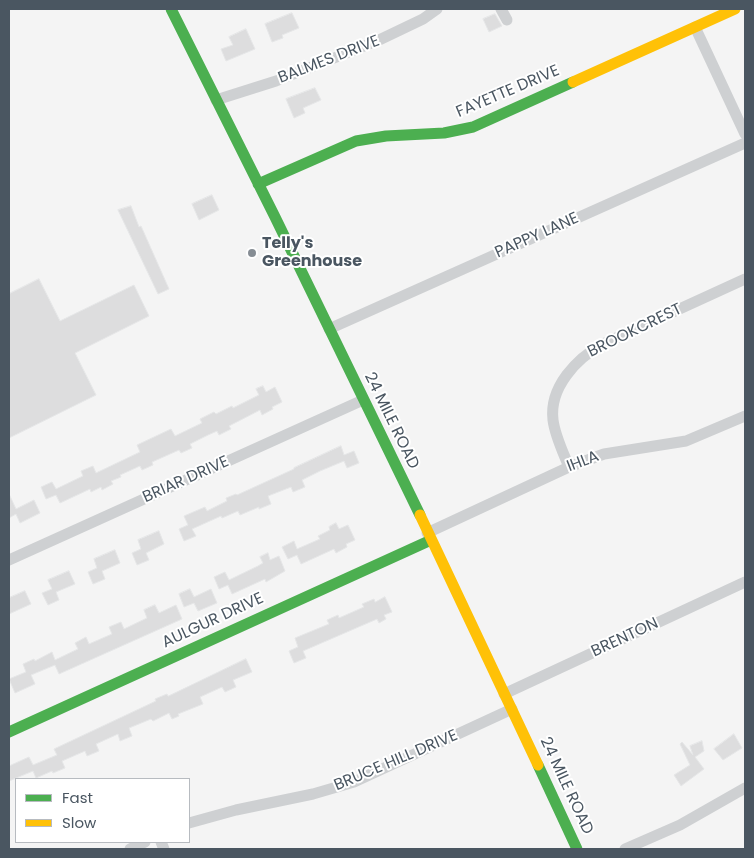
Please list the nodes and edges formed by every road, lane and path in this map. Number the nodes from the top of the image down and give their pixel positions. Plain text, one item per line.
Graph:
1 (171, 9) edge
2 (437, 9) edge
3 (502, 9) edge
4 (735, 9) edge
5 (507, 20) dead end
6 (695, 27) junction
7 (216, 100) junction
8 (745, 134) edge
9 (745, 143) edge
10 (258, 184) junction
11 (745, 279) edge
12 (329, 329) junction
13 (363, 400) junction
14 (745, 416) edge
15 (570, 467) junction
16 (429, 536) junction
17 (9, 560) edge
18 (745, 582) edge
19 (504, 694) junction
20 (512, 709) junction
21 (9, 732) edge
22 (745, 788) edge
23 (190, 823) edge
24 (143, 843) edge
25 (130, 849) edge
26 (577, 849) edge
27 (625, 849) edge

1 - 7 street, 24 MILE ROAD
2 - 7 street, BALMES DRIVE
3 - 5 street
4 - 6 street, FAYETTE DRIVE
6 - 8 street
6 - 10 street, FAYETTE DRIVE
7 - 10 street, 24 MILE ROAD
9 - 12 street, PAPPY LANE
10 - 12 street, 24 MILE ROAD
11 - 15 street, BROOKCREST
12 - 13 street, 24 MILE ROAD
13 - 16 street, 24 MILE ROAD
13 - 17 street, BRIAR DRIVE
14 - 15 street, IHLA
15 - 16 street, IHLA
16 - 19 street, 24 MILE ROAD
16 - 21 street, AULGUR DRIVE
18 - 19 street, BRENTON
19 - 20 street, 24 MILE ROAD
20 - 23 street, BRUCE HILL DRIVE
20 - 26 street, 24 MILE ROAD
22 - 27 street
24 - 25 street

